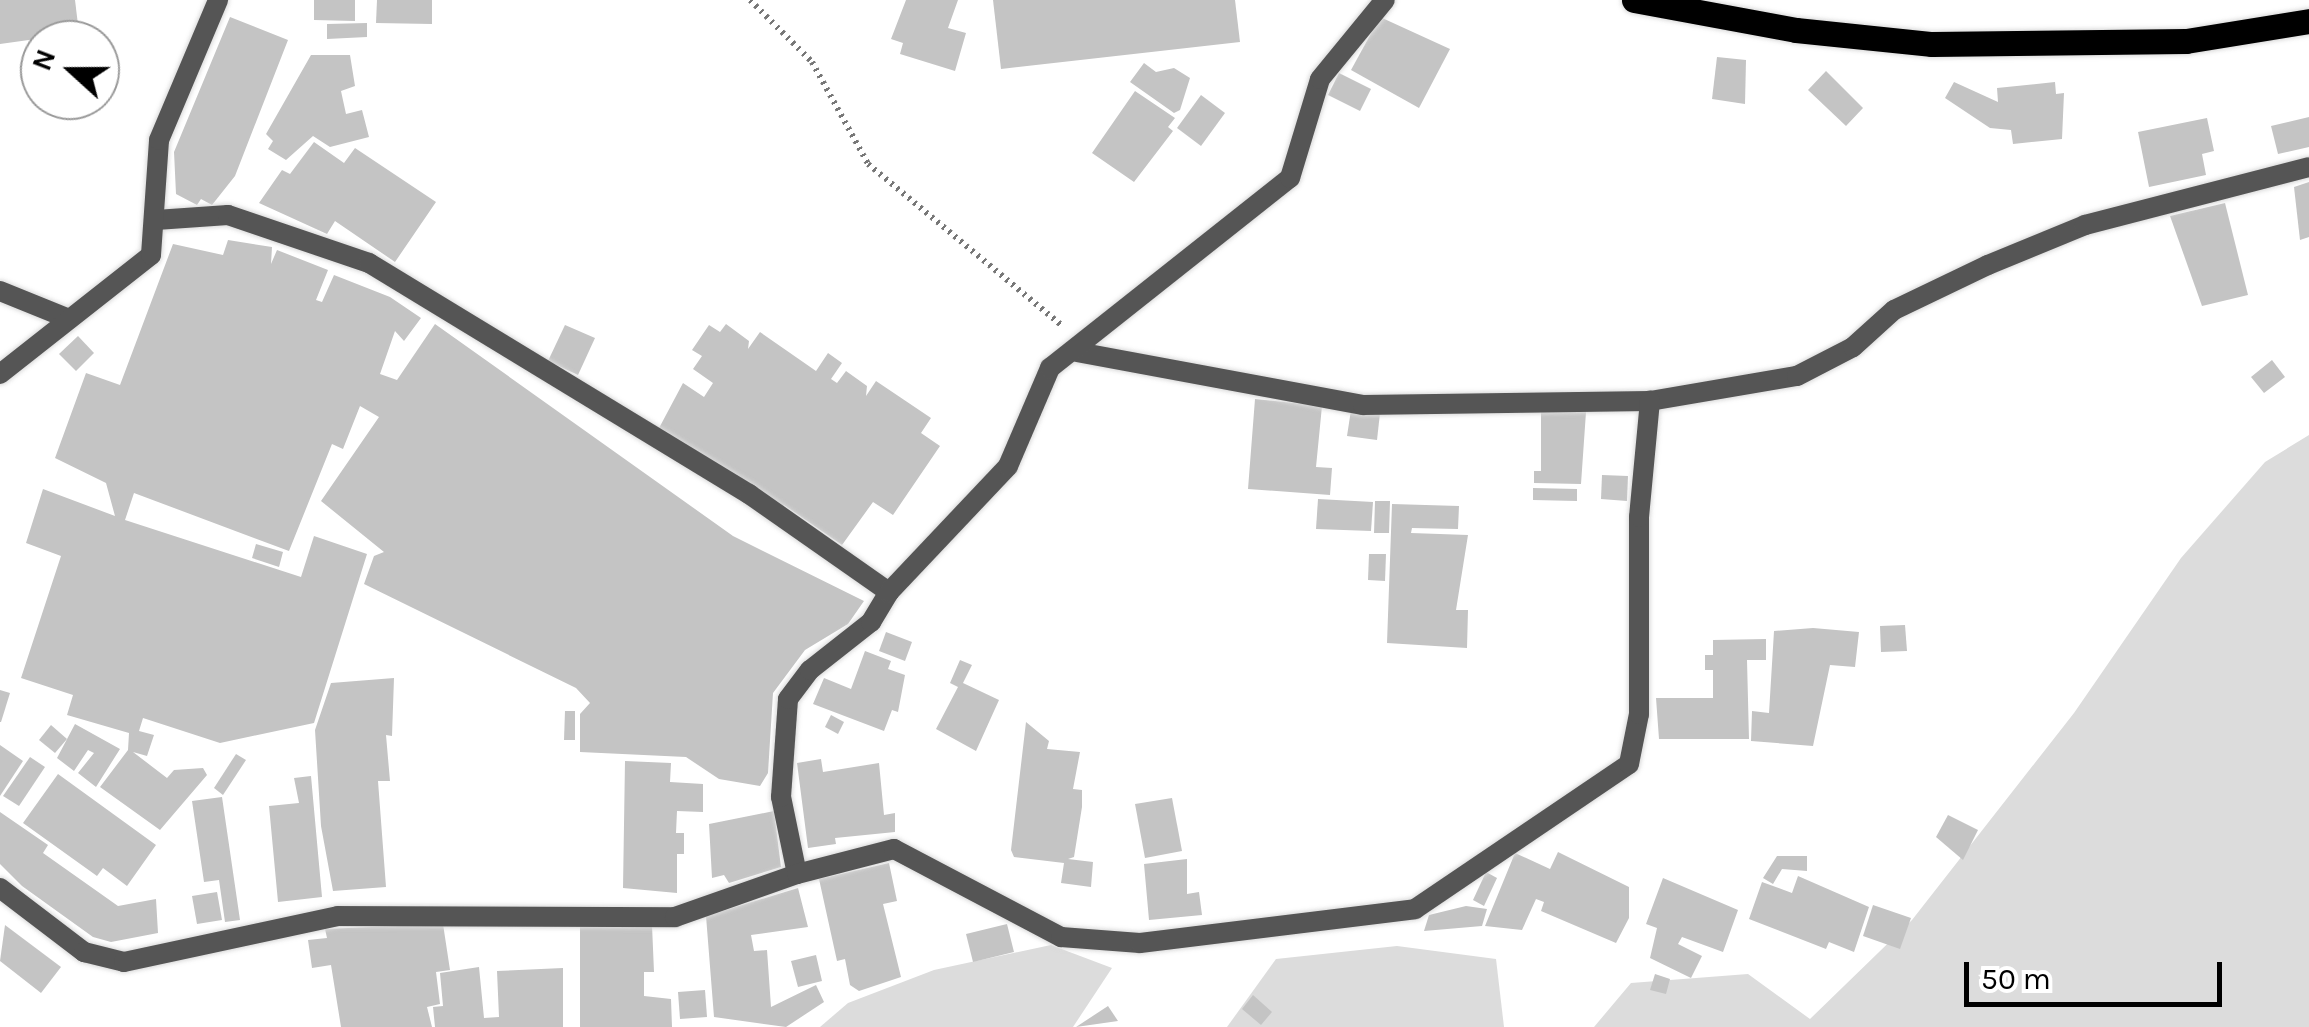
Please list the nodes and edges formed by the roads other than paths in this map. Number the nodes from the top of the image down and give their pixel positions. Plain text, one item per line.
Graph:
1 (218, 0) edge
2 (1385, 0) edge
3 (1634, 0) edge
4 (2309, 21) edge
5 (2309, 166) edge
6 (156, 220) junction
7 (0, 291) edge
8 (69, 319) junction
9 (1077, 352) junction
10 (0, 374) edge
11 (1650, 402) junction
12 (889, 592) junction
13 (796, 874) junction
14 (0, 888) edge

1 - 6 street
2 - 9 street
3 - 4 main road
5 - 11 street
6 - 8 street
6 - 12 street
7 - 8 street
8 - 10 street
9 - 11 street
9 - 12 street
11 - 13 street
12 - 13 street
13 - 14 street

